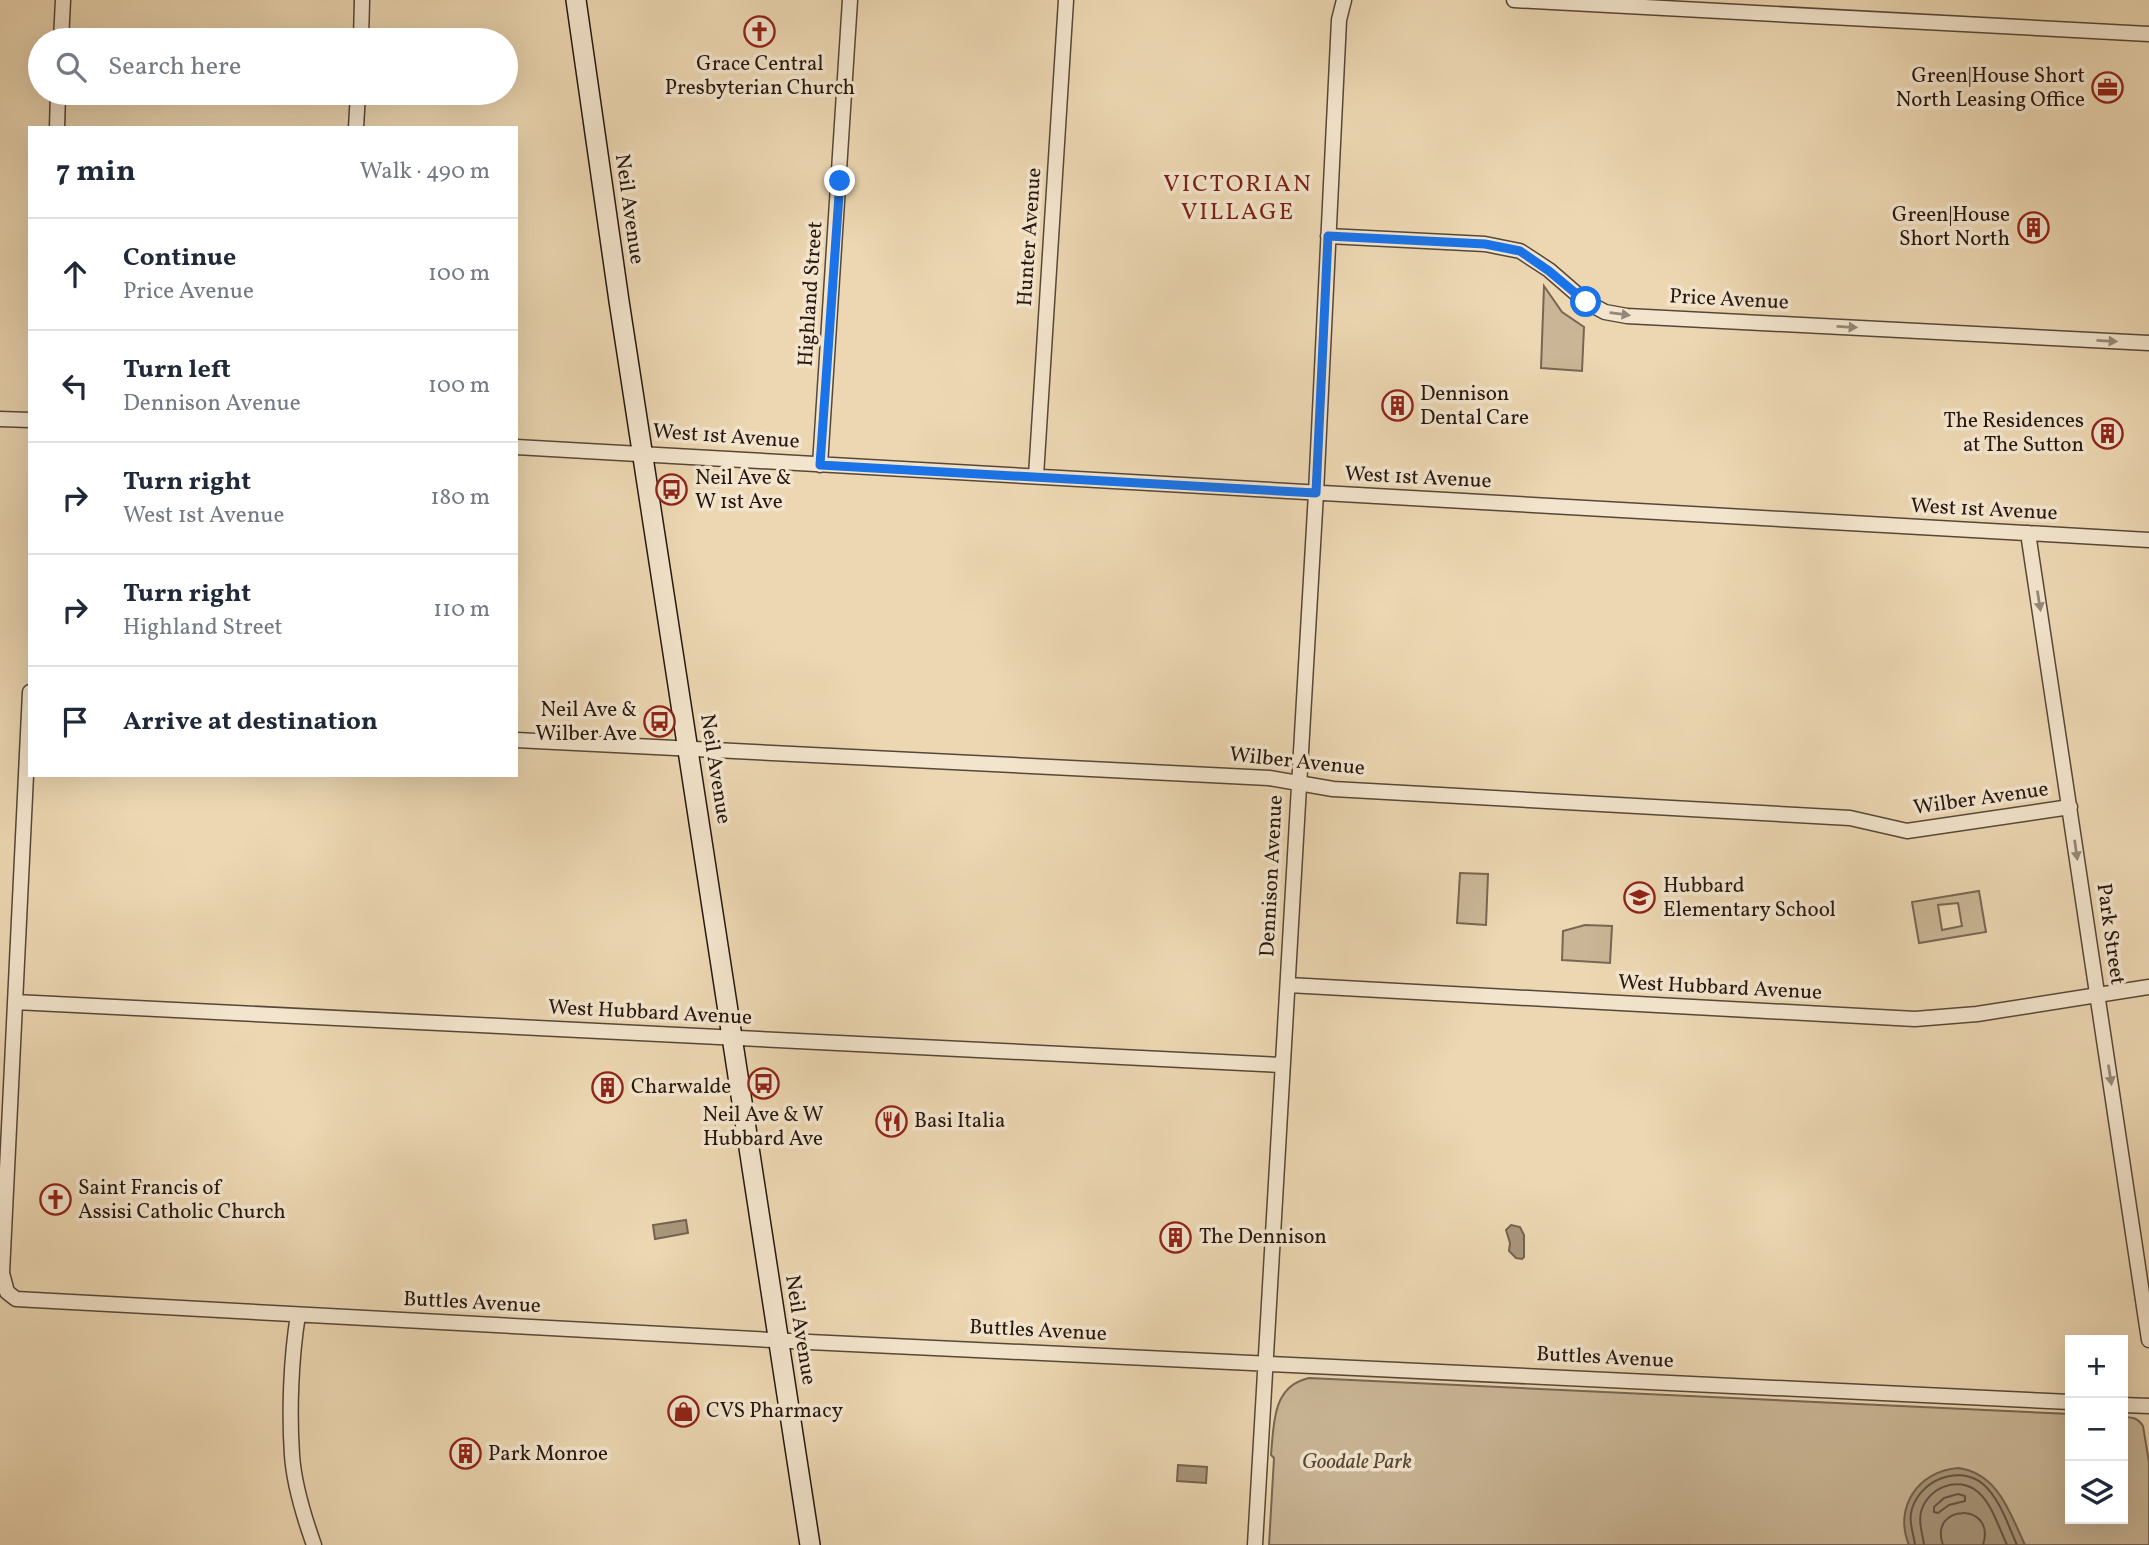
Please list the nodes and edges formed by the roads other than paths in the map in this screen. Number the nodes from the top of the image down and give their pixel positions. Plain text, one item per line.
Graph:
1 (63, 0) edge
2 (362, 0) edge
3 (576, 0) edge
4 (850, 0) edge
5 (1066, 0) edge
6 (1344, 0) edge
7 (1514, 0) edge
8 (62, 28) edge
9 (361, 28) edge
10 (2149, 34) edge
11 (58, 105) edge
12 (357, 105) edge
13 (57, 126) edge
14 (356, 126) edge
15 (1328, 236) junction
16 (2149, 343) edge
17 (0, 419) edge
18 (28, 420) edge
19 (518, 446) edge
20 (643, 453) junction
21 (820, 465) junction
22 (1036, 476) junction
23 (1316, 493) junction
24 (2028, 533) junction
25 (2149, 540) edge
26 (28, 736) edge
27 (518, 740) edge
28 (689, 749) junction
29 (1298, 784) junction
30 (2070, 807) junction
31 (1288, 985) junction
32 (2149, 988) edge
33 (2098, 995) junction
34 (15, 1002) junction
35 (733, 1037) junction
36 (1282, 1065) junction
37 (298, 1315) junction
38 (779, 1340) junction
39 (2149, 1340) edge
40 (1266, 1363) junction
41 (2065, 1402) edge
42 (2128, 1405) edge
43 (2149, 1406) edge
44 (314, 1545) edge
45 (810, 1545) edge
46 (1255, 1545) edge

1 - 8 street
2 - 9 street
3 - 20 street, Neil Avenue
4 - 21 street, Highland Street
5 - 22 street, Hunter Avenue
6 - 15 street, Dennison Avenue
7 - 10 street
11 - 13 street
12 - 14 street
15 -> 16 street, Price Avenue
15 - 23 street, Dennison Avenue
17 - 18 street
19 - 20 street, West 1st Avenue
20 - 21 street, West 1st Avenue
20 - 28 street, Neil Avenue
21 - 22 street, West 1st Avenue
22 - 23 street, West 1st Avenue
23 - 24 street, West 1st Avenue
23 - 29 street, Dennison Avenue
24 - 25 street, West 1st Avenue
24 -> 30 street, Park Street
26 - 34 street
27 - 28 street, Wilber Avenue
28 - 29 street, Wilber Avenue
28 - 35 street, Neil Avenue
29 - 30 street, Wilber Avenue
29 - 31 street, Dennison Avenue
30 -> 33 street, Park Street
31 - 33 street, West Hubbard Avenue
31 - 36 street, Dennison Avenue
32 - 33 street, West Hubbard Avenue
33 -> 39 street, Park Street
34 - 35 street, West Hubbard Avenue
34 - 37 street, Buttles Avenue
35 - 36 street, West Hubbard Avenue
35 - 38 street, Neil Avenue
36 - 40 street, Dennison Avenue
37 - 38 street, Buttles Avenue
37 - 44 street
38 - 40 street, Buttles Avenue
38 - 45 street, Neil Avenue
40 - 41 street, Buttles Avenue
40 - 46 street, Dennison Avenue
42 - 43 street

